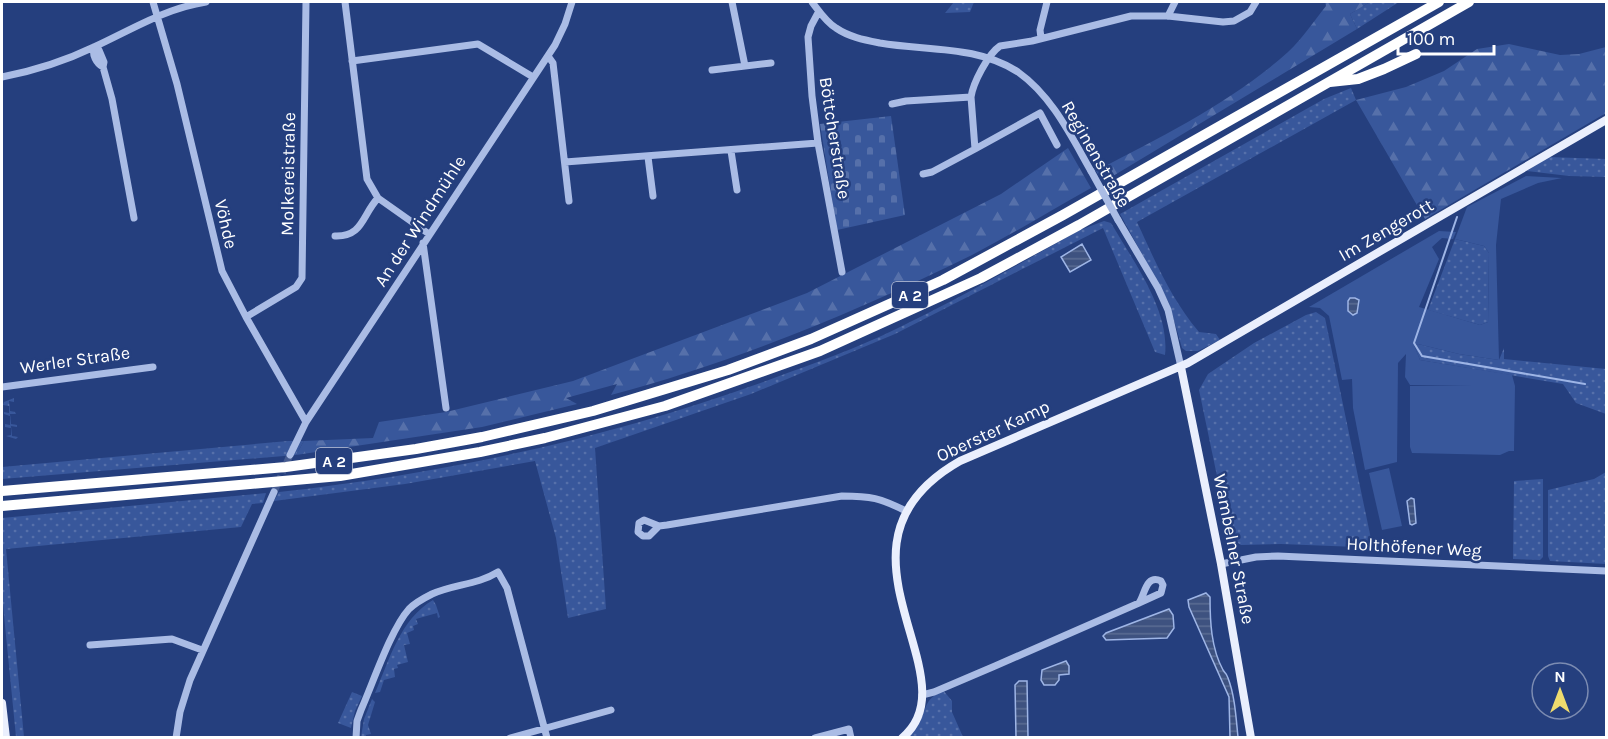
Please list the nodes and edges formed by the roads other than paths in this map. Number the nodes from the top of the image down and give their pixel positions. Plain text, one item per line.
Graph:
1 (153, 2) edge
2 (206, 2) edge
3 (306, 2) edge
4 (345, 2) edge
5 (572, 2) edge
6 (732, 2) edge
7 (812, 2) edge
8 (1047, 2) edge
9 (1175, 2) edge
10 (1256, 2) edge
11 (1429, 2) edge
12 (1439, 2) edge
13 (1469, 2) edge
14 (819, 11) junction
15 (1420, 12) junction
16 (1168, 16) junction
17 (157, 17) junction
18 (1041, 38) junction
19 (94, 47) junction
20 (1416, 54) dead end
21 (548, 56) junction
22 (989, 58) junction
23 (352, 61) junction
24 (771, 63) dead end
25 (746, 66) junction
26 (712, 70) dead end
27 (2, 77) edge
28 (533, 77) junction
29 (1326, 82) junction
30 (970, 97) junction
31 (892, 104) dead end
32 (1606, 120) edge
33 (818, 143) junction
34 (1057, 145) dead end
35 (975, 149) junction
36 (731, 151) junction
37 (648, 157) junction
38 (565, 162) junction
39 (922, 174) dead end
40 (736, 190) dead end
41 (653, 196) dead end
42 (378, 198) junction
43 (569, 201) dead end
44 (134, 218) dead end
45 (429, 234) junction
46 (335, 236) dead end
47 (423, 243) junction
48 (842, 272) dead end
49 (246, 317) junction
50 (153, 367) dead end
51 (1181, 367) junction
52 (2, 387) edge
53 (446, 408) dead end
54 (306, 422) junction
55 (290, 455) tunnel mouth
56 (2, 491) edge
57 (274, 492) tunnel mouth
58 (2, 506) edge
59 (906, 511) junction
60 (659, 526) dead end
61 (1221, 564) junction
62 (1606, 571) edge
63 (1139, 603) dead end
64 (90, 645) dead end
65 (202, 650) junction
66 (922, 695) junction
67 (2, 703) edge
68 (611, 710) dead end
69 (545, 728) junction
70 (6, 738) edge
71 (176, 738) edge
72 (356, 738) edge
73 (510, 738) edge
74 (548, 738) edge
75 (815, 738) edge
76 (851, 738) edge
77 (902, 738) edge
78 (1251, 738) edge

1 - 17 street, Vöhde
2 - 17 street
3 - 49 street, Molkereistraße
4 - 23 street
5 - 21 street, An der Windmühle
6 - 25 street
7 - 14 street, Reginenstraße
8 - 18 street
9 - 16 street
10 - 16 street
11 - 15 highway
12 - 15 highway, A 2
13 - 29 highway, A 2
14 - 22 street, Reginenstraße
14 - 33 street, Böttcherstraße
15 - 56 highway, A 2
16 - 18 street
17 - 19 street
17 - 49 street, Vöhde
18 - 22 street
19 - 27 street
19 - 44 street
20 - 29 highway
21 - 28 street, An der Windmühle
21 - 38 street
22 - 30 street
22 - 51 street, Reginenstraße, bridge
23 - 28 street
23 - 42 street
24 - 25 street
25 - 26 street
28 - 45 street, An der Windmühle
29 - 58 highway, A 2
30 - 31 street
30 - 35 street
32 - 51 main road, Im Zengerott
33 - 36 street
33 - 48 street, Böttcherstraße
34 - 35 street
35 - 39 street
36 - 37 street
36 - 40 street
37 - 38 street
37 - 41 street
38 - 43 street
42 - 45 street
42 - 46 street
45 - 47 street, An der Windmühle
47 - 53 street
47 - 54 street, An der Windmühle
49 - 54 street, Vöhde
50 - 52 street, Werler Straße
51 - 59 main road, Oberster Kamp
51 - 61 main road, Wambelner Straße
54 - 55 street, An der Windmühle
57 - 65 street
59 - 60 street
59 - 66 main road, Oberster Kamp
61 - 62 street, Holthöfener Weg
61 - 78 main road, Wambelner Straße
63 - 66 street
64 - 65 street
65 - 71 street
66 - 77 main road, Oberster Kamp
67 - 70 main road
68 - 69 street
69 - 72 street
69 - 73 street
69 - 74 street
75 - 76 street

